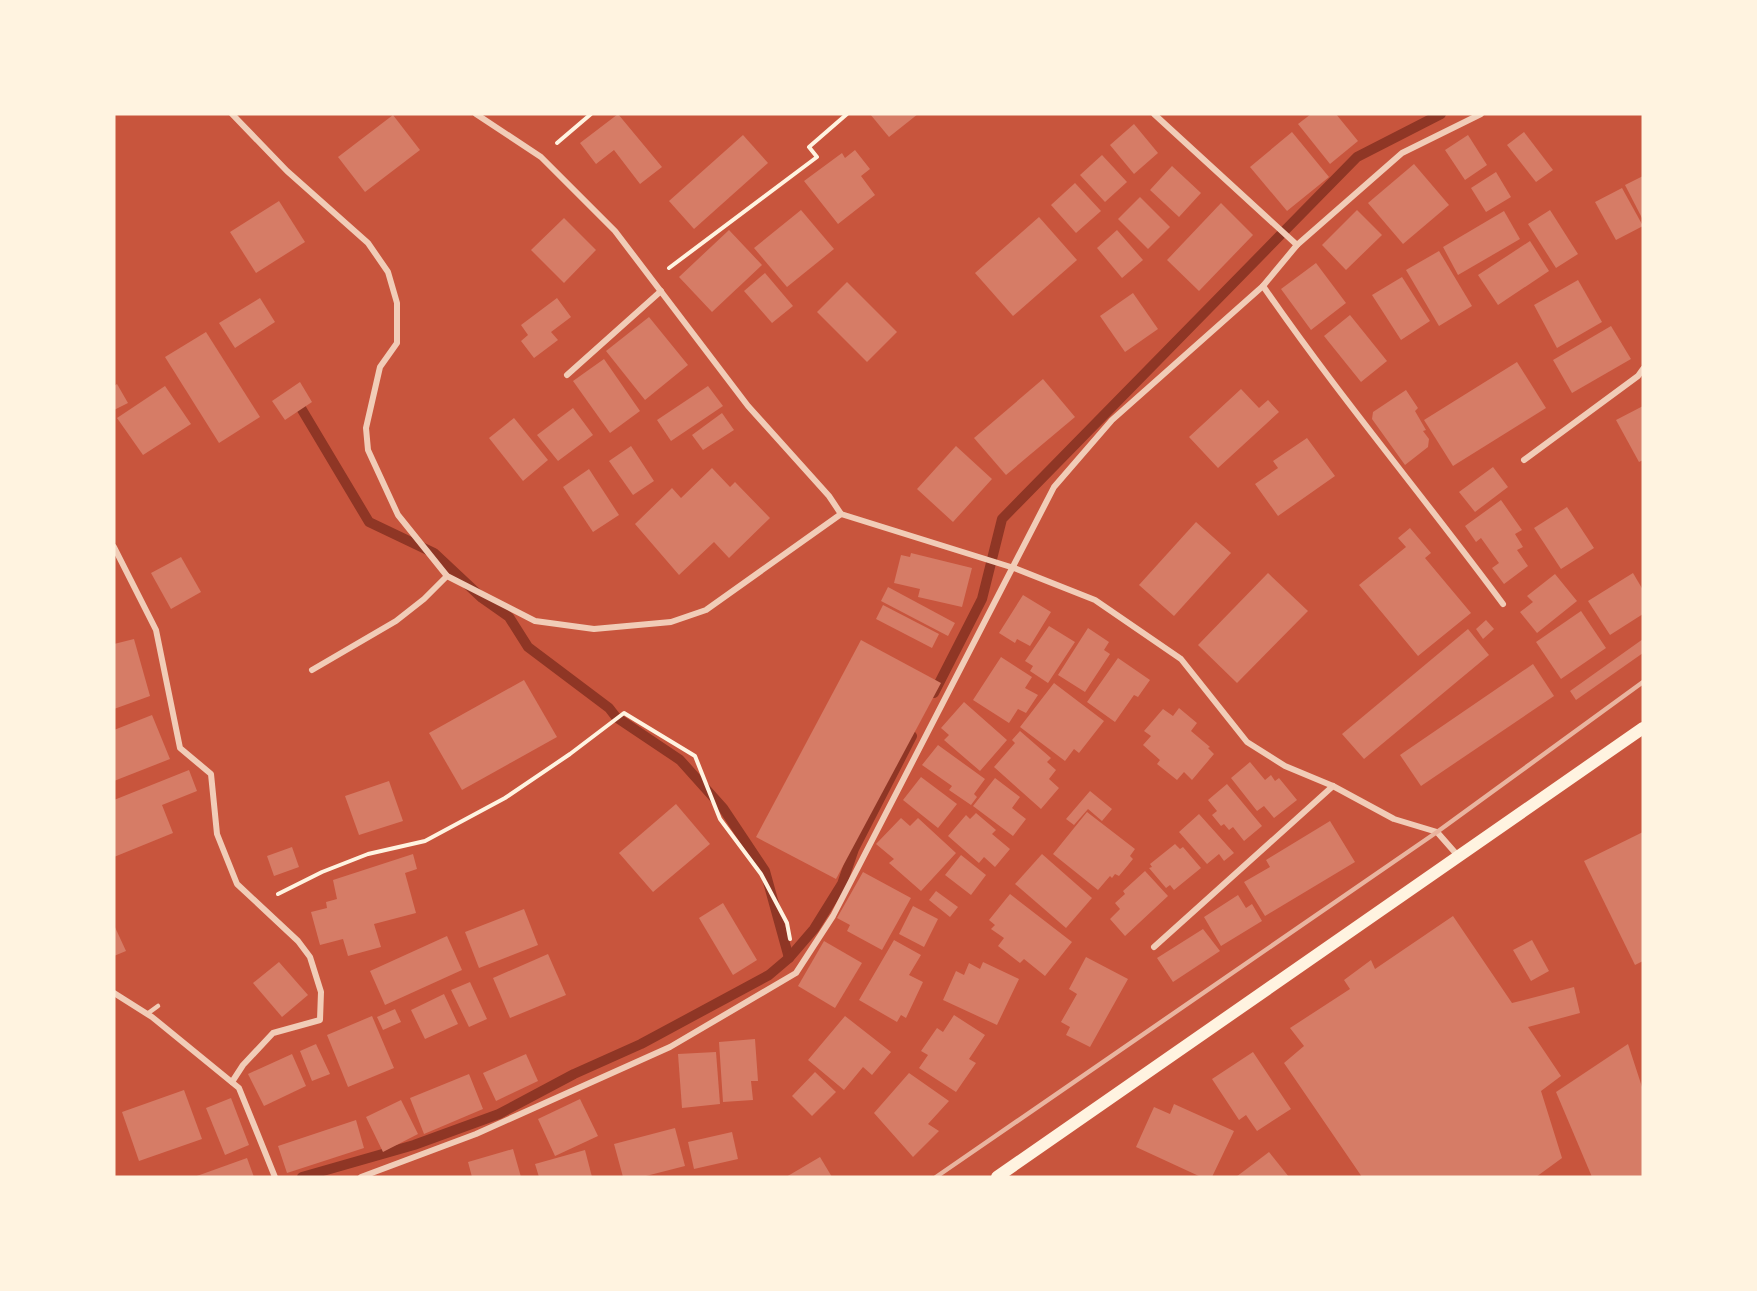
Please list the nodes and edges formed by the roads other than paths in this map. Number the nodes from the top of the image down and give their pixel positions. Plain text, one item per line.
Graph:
1 (232, 114) edge
2 (476, 114) edge
3 (1154, 114) edge
4 (1481, 114) edge
5 (1296, 245) junction
6 (1263, 286) junction
7 (661, 291) junction
8 (1643, 369) edge
9 (567, 375) dead end
10 (1524, 460) dead end
11 (841, 514) junction
12 (114, 547) edge
13 (1014, 568) junction
14 (447, 576) junction
15 (1503, 604) dead end
16 (312, 670) dead end
17 (1643, 728) edge
18 (1333, 786) junction
19 (1460, 857) junction
20 (267, 911) junction
21 (260, 916) dead end
22 (1154, 947) dead end
23 (114, 993) edge
24 (158, 1006) dead end
25 (147, 1014) junction
26 (232, 1082) junction
27 (275, 1177) edge
28 (361, 1177) edge
29 (997, 1177) edge

1 - 14 street
2 - 7 street
3 - 5 street
4 - 5 street
5 - 6 street
6 - 13 street
6 - 15 street
7 - 9 street
7 - 11 street
8 - 10 street
11 - 13 street
11 - 14 street
12 - 20 street
13 - 18 street
13 - 28 street
14 - 16 street
17 - 19 main road
18 - 19 street
18 - 22 street
19 - 29 main road
20 - 21 lane
20 - 26 street
23 - 25 street
24 - 25 lane
25 - 26 street
26 - 27 street

